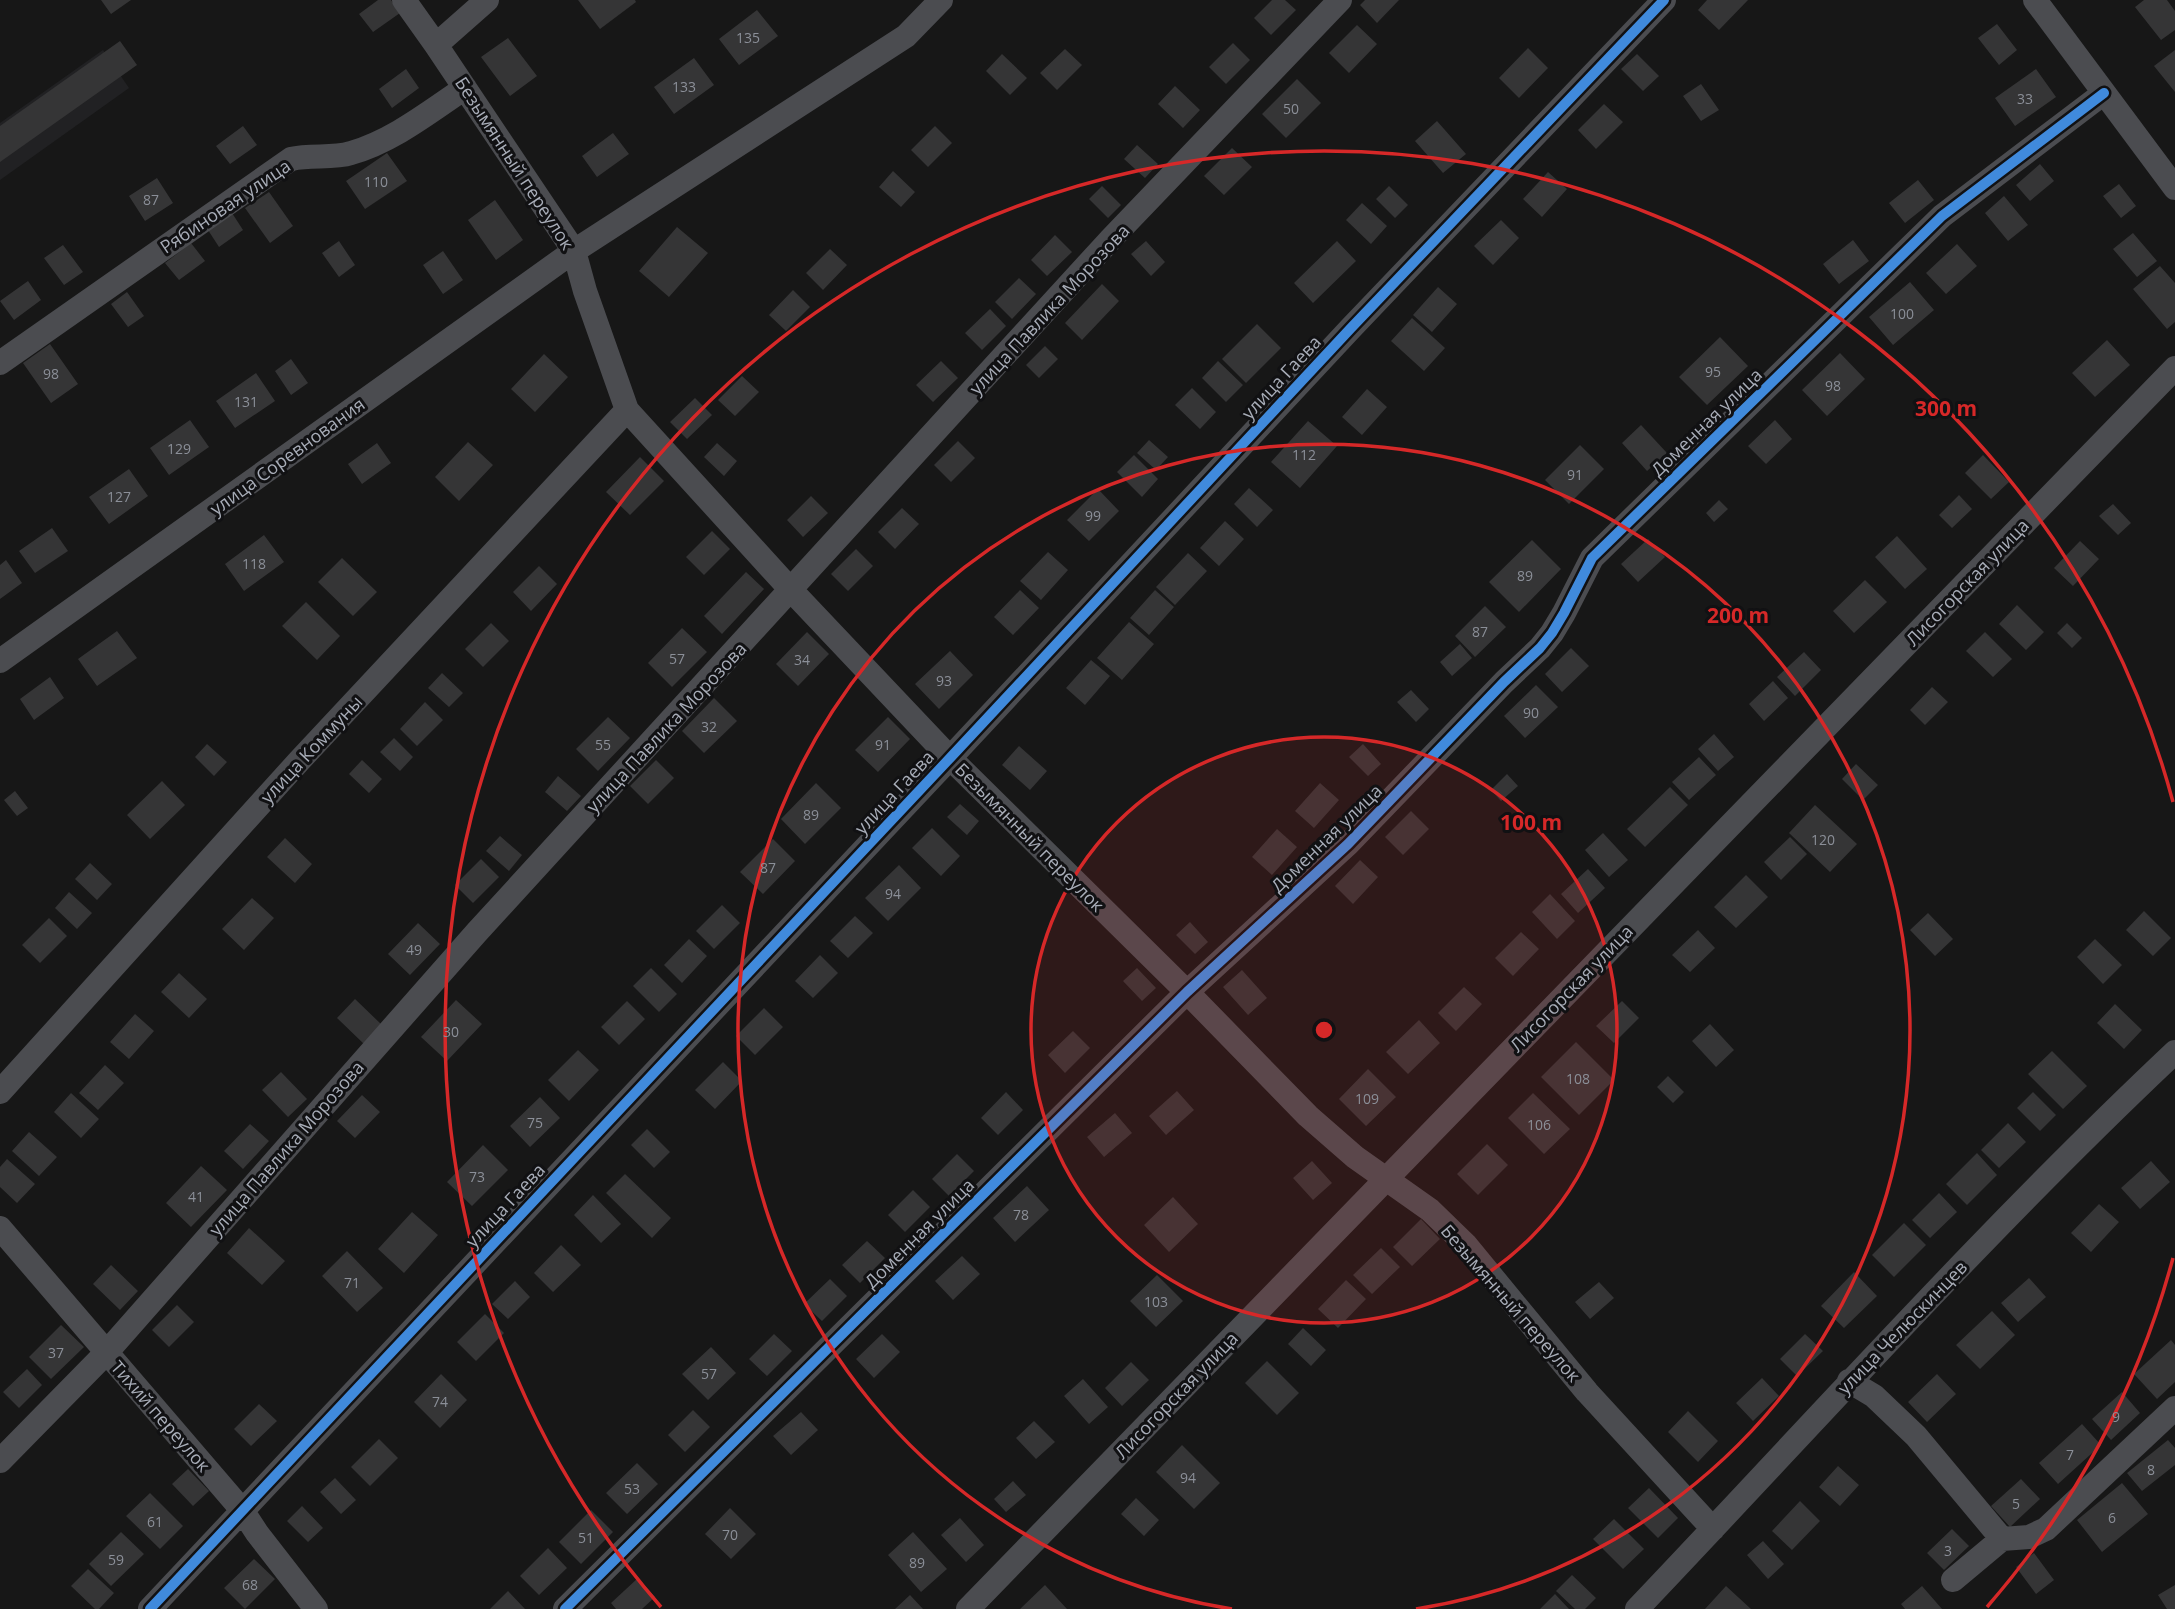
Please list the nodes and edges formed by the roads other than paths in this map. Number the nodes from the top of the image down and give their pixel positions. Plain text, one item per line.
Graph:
1 (404, 0) edge
2 (487, 0) edge
3 (941, 0) edge
4 (1340, 0) edge
5 (1664, 0) edge
6 (2035, 0) edge
7 (436, 45) junction
8 (465, 88) junction
9 (2104, 93) junction
10 (2175, 188) edge
11 (574, 251) junction
12 (0, 363) edge
13 (2175, 368) edge
14 (627, 410) junction
15 (791, 590) junction
16 (0, 660) edge
17 (950, 758) junction
18 (1187, 992) junction
19 (2175, 1052) edge
20 (0, 1092) edge
21 (1387, 1179) junction
22 (0, 1228) edge
23 (106, 1353) junction
24 (1849, 1381) junction
25 (2175, 1408) edge
26 (0, 1461) edge
27 (242, 1510) junction
28 (1713, 1529) junction
29 (2002, 1539) junction
30 (1953, 1580) dead end
31 (150, 1609) edge
32 (316, 1609) edge
33 (565, 1609) edge
34 (968, 1609) edge
35 (1637, 1609) edge

1 - 7 street, Безымянный переулок
2 - 7 street
3 - 11 street, улица Соревнования
4 - 15 street, улица Павлика Морозова
5 - 17 street, улица Гаева
6 - 9 street
7 - 8 street, Безымянный переулок
8 - 11 street, Безымянный переулок
8 - 12 street, Рябиновая улица
9 - 10 street
9 - 18 street, Доменная улица
11 - 14 street, Безымянный переулок
11 - 16 street, улица Соревнования
13 - 21 street, Лисогорская улица
14 - 15 street, Безымянный переулок
14 - 20 street, улица Коммуны
15 - 17 street, Безымянный переулок
15 - 23 street, улица Павлика Морозова
17 - 18 street, Безымянный переулок
17 - 27 street, улица Гаева
18 - 21 street, Безымянный переулок
18 - 33 street, Доменная улица
19 - 24 street, улица Челюскинцев
21 - 28 street, Безымянный переулок
21 - 34 street, Лисогорская улица
22 - 23 street, Тихий переулок
23 - 26 street, улица Павлика Морозова
23 - 27 street, Тихий переулок
24 - 28 street, улица Челюскинцев
24 - 29 street
25 - 29 street
27 - 31 street, улица Гаева
27 - 32 street, Тихий переулок
28 - 35 street, улица Челюскинцев
29 - 30 street

